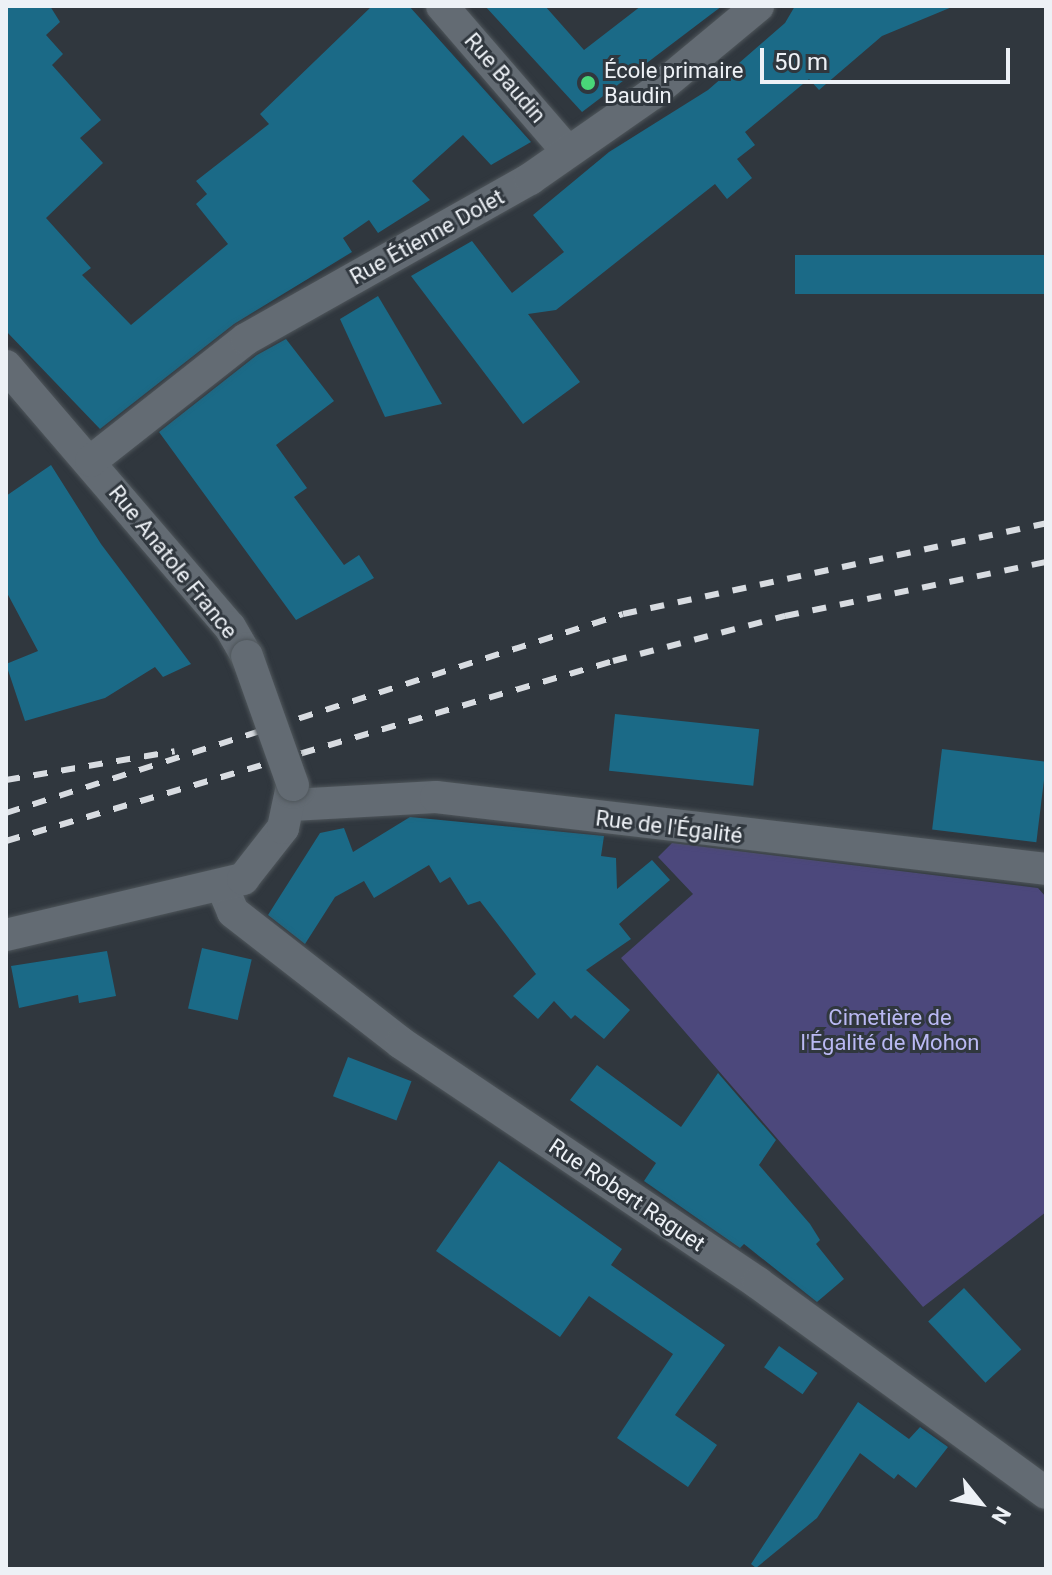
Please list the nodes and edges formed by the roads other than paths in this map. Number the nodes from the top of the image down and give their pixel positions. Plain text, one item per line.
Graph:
1 (442, 6) edge
2 (758, 6) edge
3 (567, 151) junction
4 (6, 366) edge
5 (91, 461) junction
6 (292, 795) junction
7 (1046, 869) edge
8 (222, 886) junction
9 (6, 935) edge
10 (1046, 1493) edge

1 - 3 street, Rue Baudin
2 - 3 street, Rue Étienne Dolet
3 - 5 street, Rue Étienne Dolet
4 - 5 street, Rue Anatole France
5 - 6 street, Rue Anatole France, bridge
6 - 7 street, Rue de l'Égalité
6 - 8 street
8 - 9 street
8 - 10 street, Rue Robert Raguet

